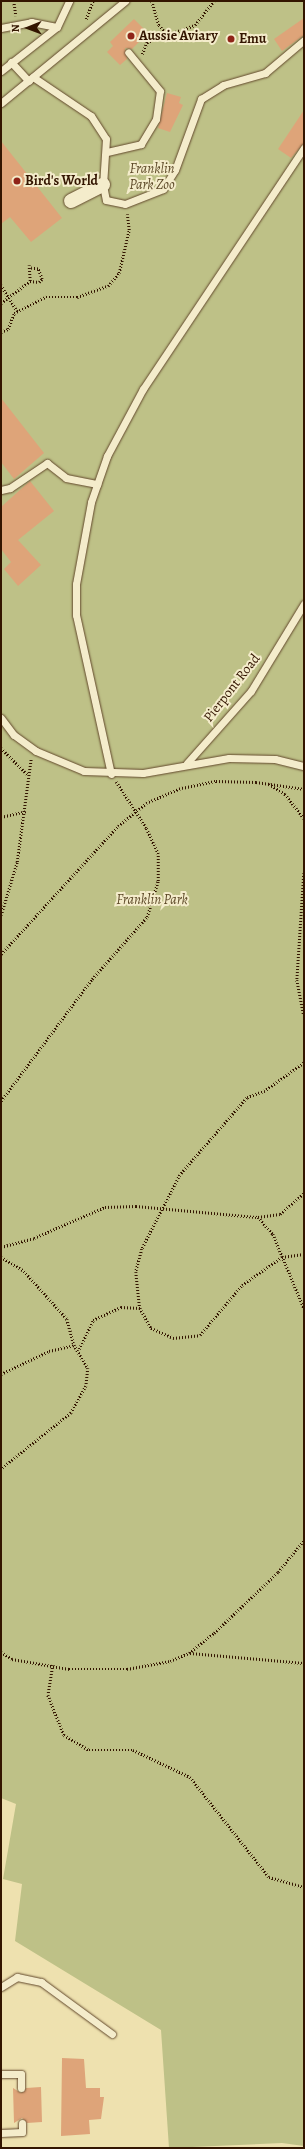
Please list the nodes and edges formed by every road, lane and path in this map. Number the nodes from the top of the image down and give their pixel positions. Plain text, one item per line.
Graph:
1 (70, 1) edge
2 (125, 1) edge
3 (152, 1) edge
4 (214, 1) edge
5 (57, 27) junction
6 (1, 28) edge
7 (166, 33) junction
8 (304, 40) edge
9 (128, 52) dead end
10 (139, 61) junction
11 (11, 62) junction
12 (1, 71) edge
13 (31, 79) junction
14 (1, 103) edge
15 (304, 148) edge
16 (107, 152) junction
17 (103, 185) junction
18 (70, 201) dead end
19 (125, 204) junction
20 (30, 281) junction
21 (1, 285) edge
22 (10, 296) junction
23 (1, 303) edge
24 (17, 311) junction
25 (1, 332) edge
26 (97, 484) junction
27 (1, 490) edge
28 (304, 604) edge
29 (1, 718) edge
30 (1, 748) edge
31 (36, 751) junction
32 (187, 763) junction
33 (304, 766) edge
34 (111, 774) junction
35 (28, 775) junction
36 (268, 783) junction
37 (304, 789) edge
38 (26, 811) junction
39 (133, 811) junction
40 (1, 817) edge
41 (304, 818) edge
42 (304, 873) edge
43 (1, 915) edge
44 (1, 954) edge
45 (304, 1015) edge
46 (304, 1063) edge
47 (1, 1101) edge
48 (304, 1193) edge
49 (162, 1208) junction
50 (258, 1217) junction
51 (1, 1247) edge
52 (304, 1254) edge
53 (1, 1257) edge
54 (282, 1258) junction
55 (140, 1308) junction
56 (304, 1308) edge
57 (74, 1345) junction
58 (79, 1349) junction
59 (1, 1374) edge
60 (1, 1469) edge
61 (304, 1540) edge
62 (1, 1652) edge
63 (189, 1653) junction
64 (304, 1663) edge
65 (52, 1665) junction
66 (304, 1887) edge
67 (1, 1987) edge
68 (112, 2034) dead end
69 (1, 2074) edge
70 (21, 2088) dead end
71 (22, 2123) dead end
72 (1, 2133) edge

1 - 5 lane
2 - 13 lane
3 - 7 path
4 - 7 path
5 - 6 lane
5 - 11 lane
7 - 10 path
8 - 19 lane
9 - 10 lane
10 - 16 lane
11 - 12 lane
11 - 13 lane
13 - 14 lane
13 - 16 lane
15 - 26 lane
16 - 17 lane
17 - 18 street
17 - 19 lane
19 - 24 path
20 - 20 path, bridge
20 - 22 path, bridge
21 - 22 path
22 - 23 path, bridge
22 - 24 path
24 - 25 path
26 - 27 lane
26 - 34 lane
28 - 32 lane, Pierpont Road
29 - 31 lane
30 - 35 path
31 - 34 lane
31 - 35 path
32 - 33 lane
32 - 34 lane
34 - 39 path
35 - 38 path
36 - 37 path
36 - 39 path
36 - 41 path
38 - 40 path
38 - 43 path
39 - 44 path
39 - 47 path
42 - 45 path
46 - 49 path
48 - 50 path
49 - 50 path
49 - 51 path
49 - 55 path
50 - 54 path
52 - 54 path
53 - 57 path
54 - 55 path
54 - 56 path
55 - 58 path
57 - 58 path
57 - 59 path
58 - 60 path
61 - 63 path
62 - 65 path
63 - 64 path
63 - 65 path
65 - 66 path
67 - 68 lane
69 - 70 lane
71 - 72 lane

